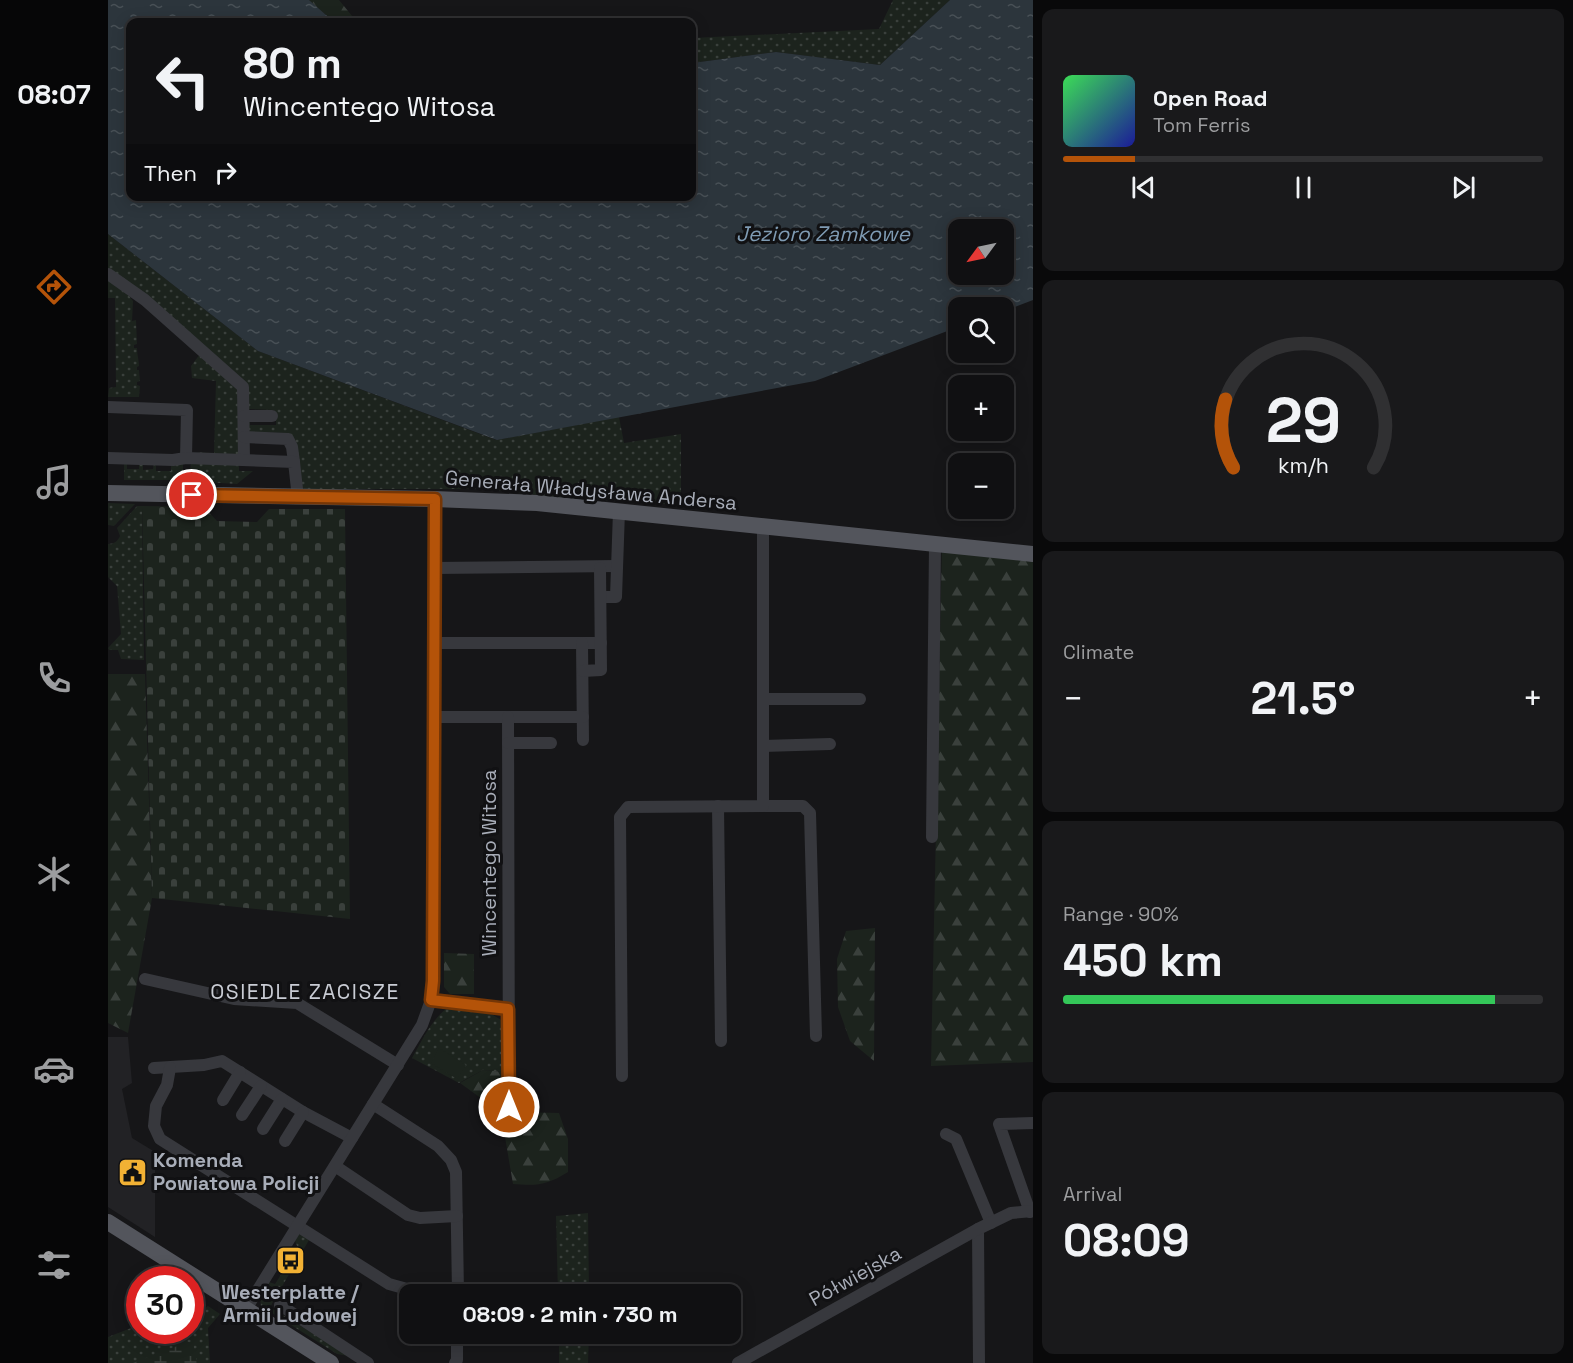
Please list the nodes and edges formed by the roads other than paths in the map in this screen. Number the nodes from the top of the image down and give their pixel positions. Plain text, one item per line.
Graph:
1 (108, 274) edge
2 (108, 407) edge
3 (244, 416) junction
4 (272, 416) dead end
5 (244, 437) junction
6 (186, 458) junction
7 (108, 459) edge
8 (244, 460) junction
9 (294, 462) junction
10 (108, 493) edge
11 (298, 498) junction
12 (435, 499) junction
13 (619, 511) junction
14 (763, 526) junction
15 (935, 544) junction
16 (1033, 554) edge
17 (617, 566) junction
18 (434, 568) junction
19 (600, 568) junction
20 (602, 597) junction
21 (582, 643) junction
22 (601, 643) junction
23 (435, 644) junction
24 (583, 671) junction
25 (763, 699) junction
26 (860, 699) dead end
27 (434, 717) junction
28 (508, 717) junction
29 (583, 717) junction
30 (584, 740) dead end
31 (508, 743) junction
32 (552, 743) dead end
33 (830, 744) dead end
34 (763, 746) junction
35 (718, 806) junction
36 (763, 806) junction
37 (932, 837) dead end
38 (146, 979) dead end
39 (431, 1000) junction
40 (508, 1009) junction
41 (816, 1036) dead end
42 (721, 1041) dead end
43 (398, 1065) junction
44 (154, 1068) dead end
45 (170, 1068) junction
46 (240, 1072) junction
47 (622, 1076) dead end
48 (261, 1086) junction
49 (282, 1099) junction
50 (222, 1100) dead end
51 (373, 1104) junction
52 (509, 1107) dead end
53 (303, 1112) junction
54 (242, 1115) dead end
55 (1033, 1123) edge
56 (263, 1129) dead end
57 (946, 1134) dead end
58 (352, 1138) junction
59 (285, 1141) dead end
60 (335, 1166) junction
61 (1032, 1211) edge
62 (458, 1216) junction
63 (108, 1222) edge
64 (991, 1223) junction
65 (296, 1227) junction
66 (978, 1229) junction
67 (458, 1284) edge
68 (399, 1288) edge
69 (279, 1305) dead end
70 (246, 1309) junction
71 (457, 1344) edge
72 (332, 1363) edge
73 (368, 1363) edge
74 (455, 1363) edge
75 (738, 1363) edge
76 (979, 1363) edge

1 - 3 street
2 - 6 street
3 - 4 street
3 - 5 street
5 - 8 street
5 - 9 street
6 - 7 street
6 - 8 street
8 - 9 street
9 - 11 street
10 - 11 main road, Generała Władysława Andersa
11 - 12 main road, Generała Władysława Andersa
12 - 13 main road, Generała Władysława Andersa
12 - 18 street
13 - 14 main road, Generała Władysława Andersa
13 - 17 street
14 - 15 main road, Generała Władysława Andersa
14 - 25 street
15 - 16 main road, Generała Władysława Andersa
15 - 37 street
17 - 19 street
17 - 20 street
18 - 19 street
18 - 23 street
19 - 20 street
20 - 22 street
21 - 22 street
21 - 23 street
21 - 24 street
22 - 24 street
23 - 27 street
24 - 29 street
25 - 26 street
25 - 34 street
27 - 28 street
27 - 39 street
28 - 29 street
28 - 31 street, Wincentego Witosa
29 - 30 street
31 - 32 street
31 - 40 street, Wincentego Witosa
33 - 34 street
34 - 36 street
35 - 36 street
35 - 42 street
35 - 47 street
36 - 41 street
38 - 43 street
39 - 40 street
39 - 43 street
40 - 52 street, Wincentego Witosa
43 - 51 street
44 - 45 street
45 - 46 street
45 - 65 street
46 - 48 street
46 - 50 street
48 - 49 street
48 - 54 street
49 - 53 street
49 - 56 street
51 - 58 street
51 - 62 street
53 - 58 street
53 - 59 street
55 - 61 street
57 - 64 street
58 - 60 street
60 - 62 street
60 - 65 street
61 - 64 street, Półwiejska
62 - 67 street
63 - 70 main road
64 - 66 street, Półwiejska
65 - 68 street
65 - 70 street
66 - 75 street, Półwiejska
66 - 76 street
69 - 73 street
70 - 72 main road
71 - 74 street

